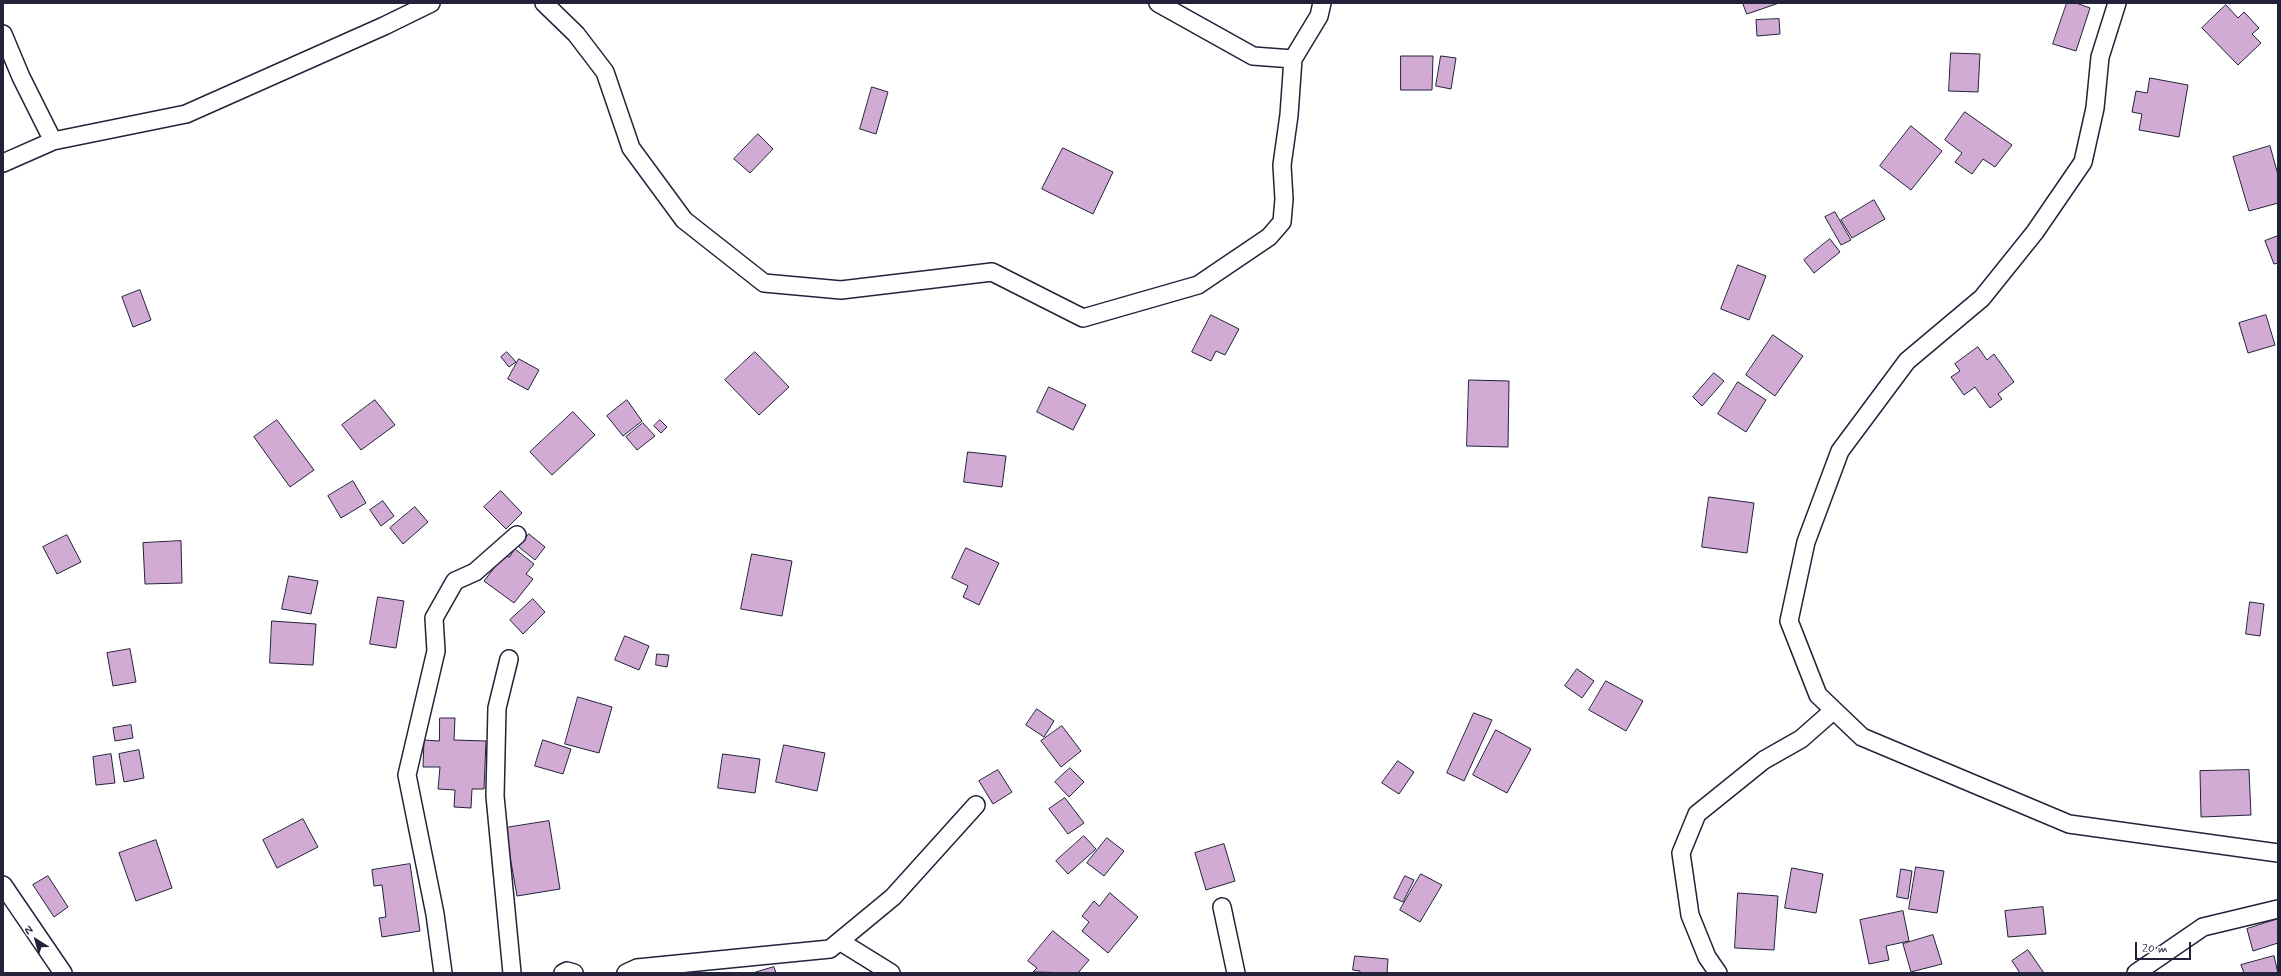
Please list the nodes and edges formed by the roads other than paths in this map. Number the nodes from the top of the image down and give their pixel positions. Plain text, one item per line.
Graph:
1 (430, 3) edge
2 (544, 3) edge
3 (1158, 3) edge
4 (1322, 3) edge
5 (2117, 3) edge
6 (3, 34) edge
7 (1293, 59) junction
8 (52, 141) junction
9 (3, 163) edge
10 (517, 535) dead end
11 (509, 659) dead end
12 (1834, 710) junction
13 (976, 805) dead end
14 (2278, 853) edge
15 (3, 885) edge
16 (1222, 907) dead end
17 (2278, 908) edge
18 (841, 942) junction
19 (63, 973) edge
20 (443, 973) edge
21 (512, 973) edge
22 (564, 973) edge
23 (574, 973) edge
24 (626, 973) edge
25 (891, 973) edge
26 (1236, 973) edge
27 (1718, 973) edge
28 (2136, 973) edge

1 - 8 street
2 - 7 street
3 - 7 street
4 - 7 street
5 - 12 street
6 - 8 street
8 - 9 street
10 - 20 street
11 - 21 street
12 - 14 street
12 - 27 street
13 - 18 street
15 - 19 street
16 - 26 street
17 - 28 street
18 - 24 street
18 - 25 street
22 - 23 street

